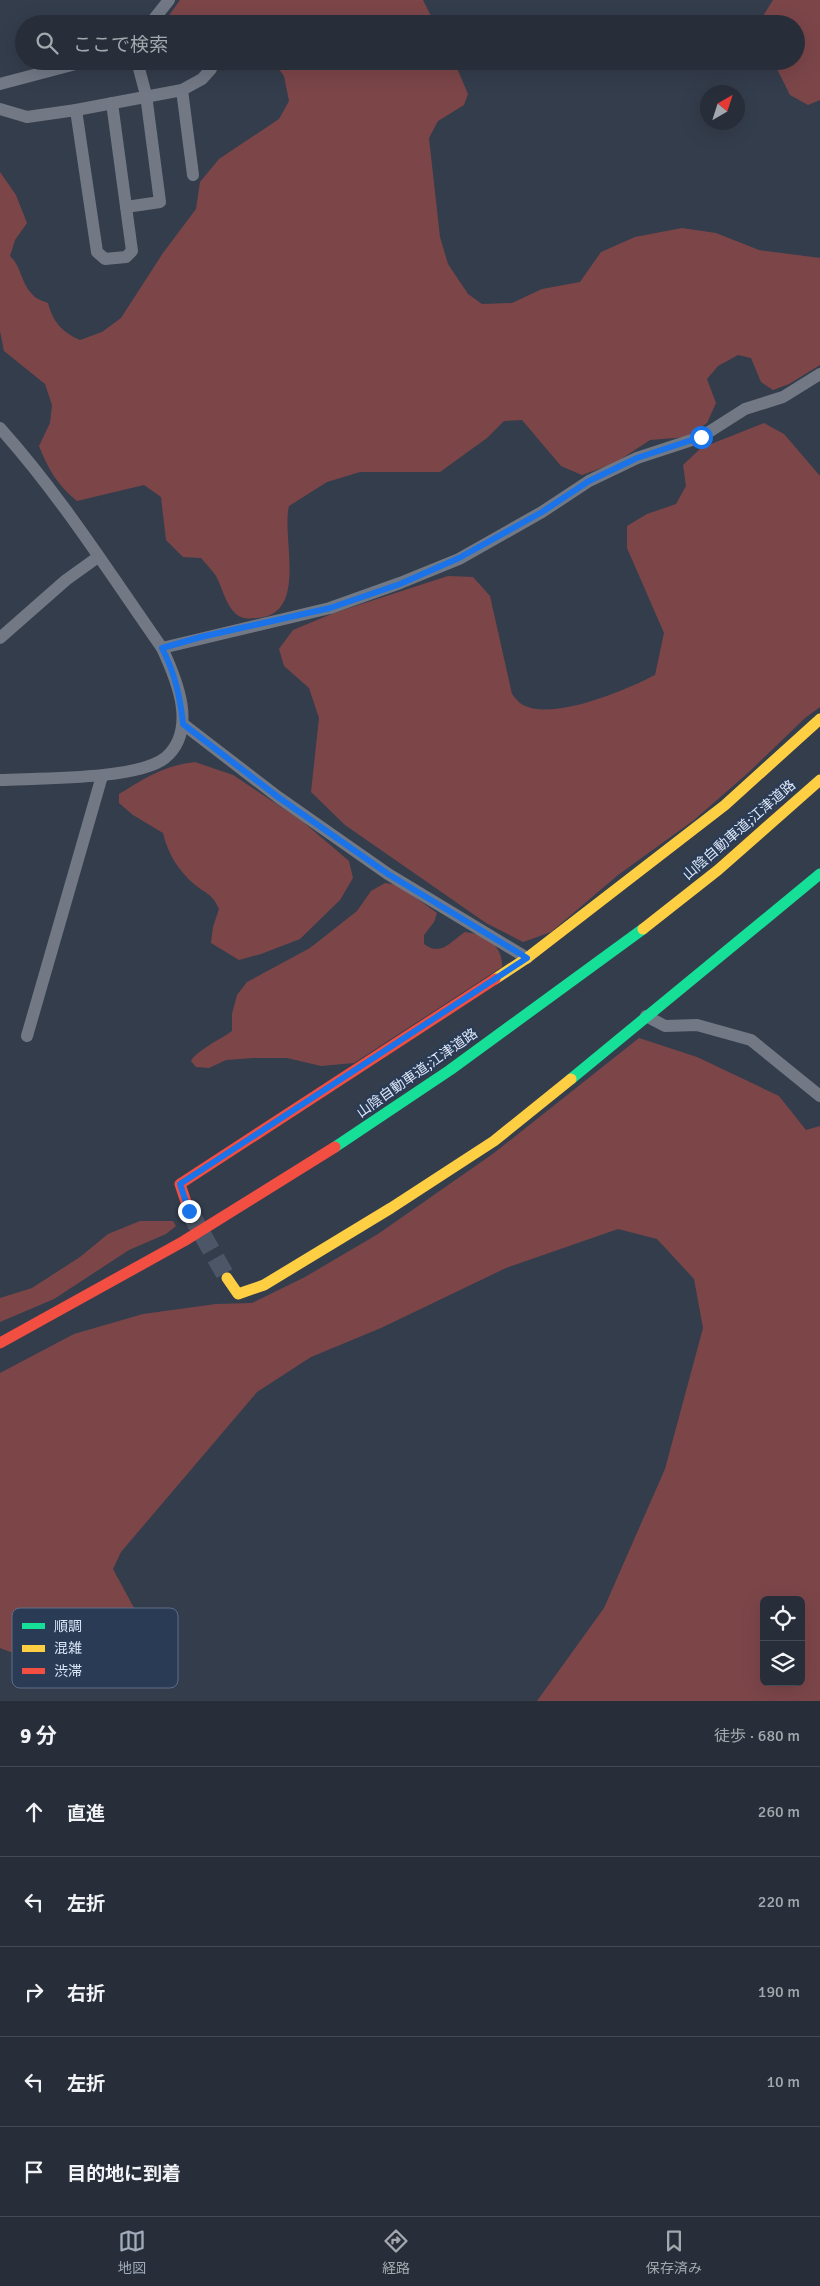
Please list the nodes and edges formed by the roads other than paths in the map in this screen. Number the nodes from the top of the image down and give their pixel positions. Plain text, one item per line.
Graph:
1 (169, 0) edge
2 (157, 15) edge
3 (53, 70) edge
4 (139, 70) edge
5 (210, 70) edge
6 (0, 84) edge
7 (182, 90) junction
8 (146, 95) junction
9 (112, 103) junction
10 (0, 109) edge
11 (76, 110) junction
12 (193, 176) dead end
13 (126, 207) junction
14 (820, 374) edge
15 (0, 428) edge
16 (98, 557) junction
17 (0, 638) edge
18 (162, 648) junction
19 (820, 719) edge
20 (183, 724) junction
21 (102, 776) junction
22 (0, 780) edge
23 (820, 780) edge
24 (820, 874) edge
25 (527, 958) junction
26 (646, 1016) junction
27 (27, 1036) dead end
28 (820, 1096) edge
29 (189, 1211) tunnel mouth
30 (227, 1278) tunnel mouth
31 (0, 1343) edge

1 - 2 street
3 - 6 street
4 - 8 street
5 - 7 street
7 - 8 street
7 - 12 street
8 - 9 street
8 - 13 street
9 - 11 street
9 - 13 street
10 - 11 street
11 - 13 street
14 - 18 street
15 - 16 street
16 - 17 street
16 - 18 street
18 - 20 street
19 - 25 main road
20 - 21 street
20 - 25 street
21 - 22 street
21 - 27 street
23 - 31 main road, 山陰自動車道;江津道路
24 - 26 main road
25 - 29 main road
26 - 28 street
26 - 30 main road

